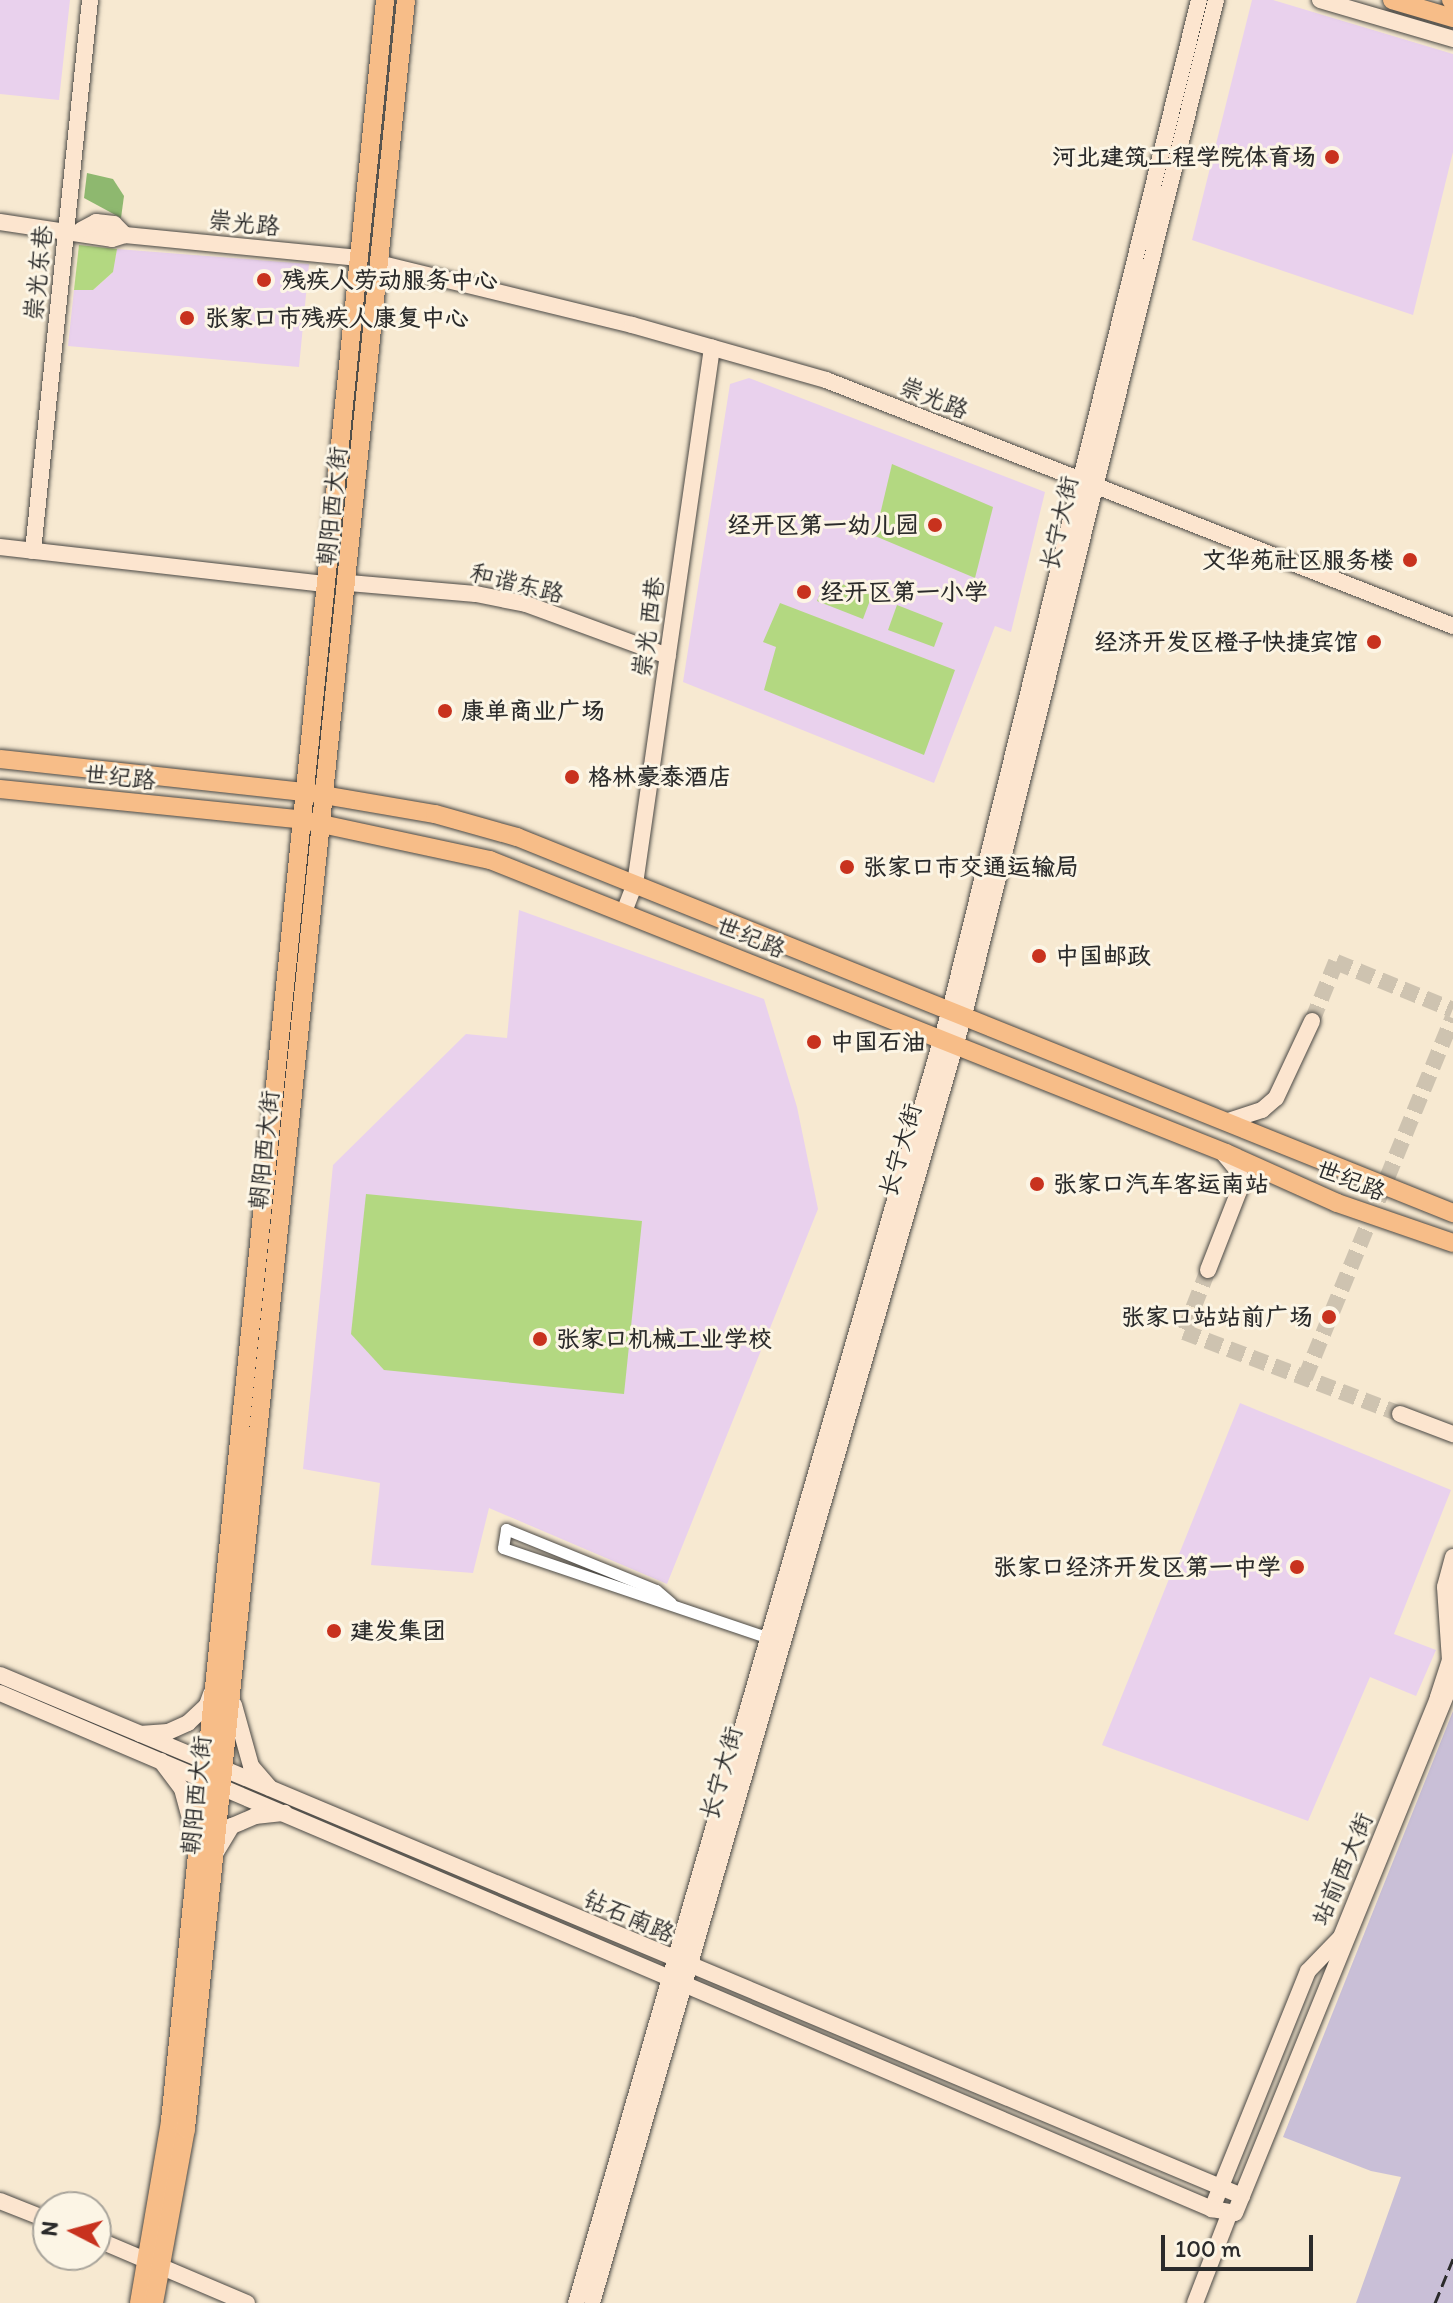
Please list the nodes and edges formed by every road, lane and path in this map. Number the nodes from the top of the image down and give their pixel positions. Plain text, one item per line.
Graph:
1 (90, 0) edge
2 (385, 0) edge
3 (406, 0) edge
4 (1199, 0) edge
5 (1216, 0) edge
6 (1320, 0) edge
7 (1392, 0) edge
8 (1453, 18) edge
9 (1453, 39) edge
10 (0, 222) edge
11 (74, 230) junction
12 (359, 258) junction
13 (382, 264) junction
14 (712, 348) junction
15 (1086, 484) junction
16 (0, 547) edge
17 (33, 551) junction
18 (349, 583) junction
19 (327, 584) junction
20 (1453, 626) edge
21 (668, 656) junction
22 (0, 759) edge
23 (0, 789) edge
24 (316, 794) junction
25 (313, 822) junction
26 (635, 884) junction
27 (624, 912) junction
28 (957, 1013) junction
29 (1312, 1021) tunnel mouth
30 (949, 1042) junction
31 (1220, 1118) junction
32 (1210, 1146) junction
33 (1449, 1211) edge
34 (1435, 1236) junction
35 (1453, 1243) edge
36 (1208, 1270) tunnel mouth
37 (1400, 1414) tunnel mouth
38 (1453, 1434) edge
39 (1453, 1557) edge
40 (671, 1603) junction
41 (772, 1639) junction
42 (0, 1675) edge
43 (1453, 1678) edge
44 (223, 1685) junction
45 (0, 1693) edge
46 (1441, 1700) junction
47 (134, 1734) junction
48 (154, 1755) junction
49 (213, 1774) junction
50 (281, 1796) junction
51 (292, 1814) junction
52 (205, 1853) junction
53 (681, 1973) junction
54 (1221, 2188) junction
55 (1242, 2196) junction
56 (0, 2201) edge
57 (1212, 2209) junction
58 (32, 2214) edge
59 (1229, 2215) junction
60 (112, 2246) edge
61 (155, 2263) junction
62 (139, 2303) edge
63 (154, 2303) edge
64 (247, 2303) edge
65 (576, 2303) edge
66 (592, 2303) edge
67 (1195, 2303) edge

1 - 11 main road, 崇光东巷
2 - 12 main road, 朝阳西大街
3 - 13 main road, 朝阳西大街
4 - 15 main road, 长宁大街
5 - 15 main road, 长宁大街
6 - 9 main road
7 - 8 main road
10 - 11 main road, 崇光路
11 - 12 main road, 崇光路
11 - 17 main road, 崇光东巷
12 - 19 main road, 朝阳西大街
13 - 14 main road, 崇光路
13 - 18 main road, 朝阳西大街
14 - 15 main road, 崇光路
14 - 21 main road, 崇光 西巷
15 - 20 main road, 崇光路
15 - 28 main road, 长宁大街
16 - 17 main road
17 - 19 main road
18 - 21 main road, 和谐东路
18 - 24 main road, 朝阳西大街
19 - 24 main road, 朝阳西大街
21 - 26 main road, 崇光 西巷
22 - 24 main road, 世纪路
23 - 25 main road, 世纪路
24 - 25 main road, 朝阳西大街
24 - 26 main road, 世纪路
25 - 27 main road, 世纪路
25 - 44 main road, 朝阳西大街
26 - 27 main road, 崇光 西巷
26 - 28 main road, 世纪路
27 - 30 main road, 世纪路
28 - 30 main road, 长宁大街
28 - 31 main road, 世纪路
29 - 31 main road
30 - 32 main road, 世纪路
30 - 41 main road, 长宁大街
30 - 53 main road, 长宁大街
31 - 32 main road
31 - 33 main road, 世纪路
32 - 34 main road, 世纪路
32 - 36 main road
33 - 34 main road
34 - 35 main road, 世纪路
37 - 38 main road
39 - 46 main road, 站前西大街
40 - 40 street
40 - 41 street
41 - 53 main road, 长宁大街
42 - 47 main road, 钻石南路
43 - 46 main road, 站前西大街
44 - 47 main road
44 - 49 main road, 朝阳西大街
44 - 50 main road
45 - 48 main road, 钻石南路
46 - 54 main road, 站前西大街
46 - 55 main road, 站前西大街
47 - 49 main road, 钻石南路
48 - 49 main road, 钻石南路
48 - 52 main road
49 - 50 main road, 钻石南路
49 - 51 main road, 钻石南路
49 - 52 main road, 朝阳西大街
50 - 53 main road, 钻石南路
51 - 52 main road
51 - 53 main road, 钻石南路
52 - 61 main road, 朝阳西大街
53 - 54 main road, 钻石南路
53 - 57 main road, 钻石南路
53 - 65 main road, 长宁大街
53 - 66 main road, 长宁大街
54 - 55 main road, 钻石南路
54 - 57 main road, 站前西大街
55 - 59 main road, 站前西大街
56 - 58 main road
57 - 59 main road
59 - 67 main road, 站前西大街
60 - 61 main road
61 - 62 main road, 朝阳西大街
61 - 63 main road, 朝阳西大街
61 - 64 main road

